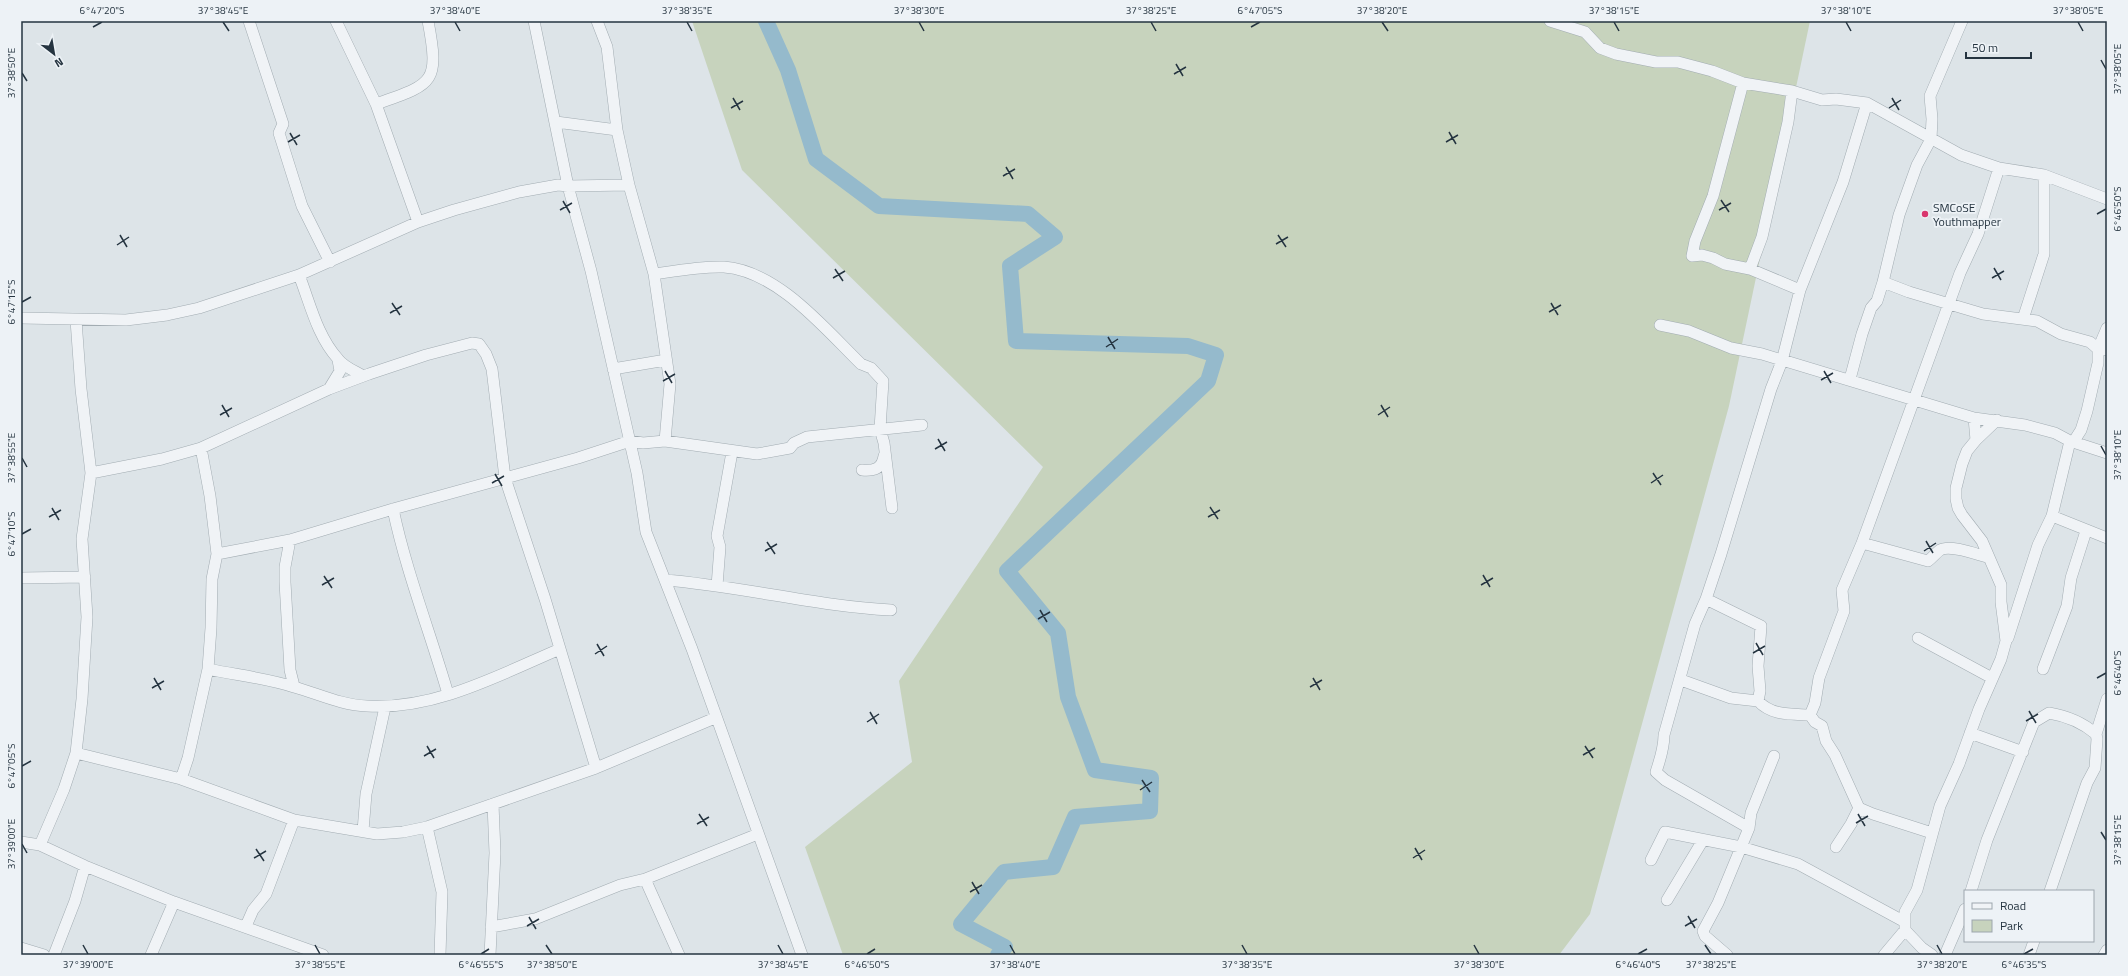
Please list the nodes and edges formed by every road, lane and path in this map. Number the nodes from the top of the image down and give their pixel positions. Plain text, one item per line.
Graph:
1 (249, 21) edge
2 (336, 21) edge
3 (428, 21) edge
4 (534, 21) edge
5 (597, 21) edge
6 (1550, 21) edge
7 (1962, 21) edge
8 (1743, 83) junction
9 (1792, 91) junction
10 (1867, 103) junction
11 (376, 104) junction
12 (556, 122) junction
13 (616, 130) junction
14 (1931, 139) junction
15 (1998, 168) junction
16 (2044, 175) junction
17 (628, 185) junction
18 (568, 186) junction
19 (2107, 199) edge
20 (418, 222) junction
21 (330, 262) junction
22 (1750, 269) junction
23 (654, 274) junction
24 (299, 275) junction
25 (1883, 282) junction
26 (1800, 290) junction
27 (1949, 304) junction
28 (21, 318) edge
29 (2023, 318) junction
30 (76, 320) junction
31 (1660, 325) dead end
32 (2107, 328) edge
33 (2103, 350) edge
34 (338, 360) junction
35 (666, 360) junction
36 (1782, 361) junction
37 (613, 369) junction
38 (363, 376) junction
39 (1850, 379) junction
40 (329, 389) junction
41 (1913, 399) junction
42 (1974, 418) junction
43 (1997, 420) junction
44 (922, 425) dead end
45 (880, 430) junction
46 (1976, 440) junction
47 (630, 441) junction
48 (665, 441) junction
49 (2072, 441) junction
50 (202, 448) junction
51 (732, 452) junction
52 (2107, 453) edge
53 (885, 456) junction
54 (862, 470) dead end
55 (91, 473) junction
56 (505, 478) junction
57 (892, 508) dead end
58 (393, 509) junction
59 (2052, 516) junction
60 (2086, 531) junction
61 (2107, 538) edge
62 (290, 540) junction
63 (1862, 543) junction
64 (217, 554) junction
65 (1987, 557) junction
66 (85, 577) junction
67 (21, 578) edge
68 (665, 580) junction
69 (717, 586) junction
70 (1706, 599) junction
71 (891, 610) dead end
72 (1918, 638) dead end
73 (2006, 641) junction
74 (560, 649) junction
75 (208, 669) junction
76 (2044, 669) dead end
77 (1992, 678) junction
78 (1681, 680) junction
79 (294, 686) junction
80 (448, 694) junction
81 (2107, 699) edge
82 (1758, 701) junction
83 (385, 706) junction
84 (1810, 715) junction
85 (715, 718) junction
86 (1970, 733) junction
87 (2096, 734) junction
88 (2022, 752) junction
89 (76, 753) junction
90 (1774, 756) dead end
91 (596, 768) junction
92 (181, 779) junction
93 (493, 804) junction
94 (1859, 808) junction
95 (294, 820) junction
96 (427, 827) junction
97 (1749, 828) junction
98 (363, 831) junction
99 (1932, 833) junction
100 (758, 834) junction
101 (1703, 840) junction
102 (21, 842) edge
103 (40, 845) junction
104 (1741, 847) junction
105 (1836, 847) dead end
106 (1651, 860) dead end
107 (85, 866) junction
108 (645, 879) junction
109 (1972, 890) edge
110 (2050, 890) edge
111 (1668, 900) dead end
112 (174, 902) junction
113 (1964, 911) edge
114 (246, 926) junction
115 (1905, 926) junction
116 (491, 928) junction
117 (2034, 942) edge
118 (21, 948) edge
119 (2107, 950) edge
120 (44, 955) edge
121 (54, 955) edge
122 (151, 955) edge
123 (323, 955) edge
124 (440, 955) edge
125 (490, 955) edge
126 (679, 955) edge
127 (802, 955) edge
128 (1727, 955) edge
129 (1884, 955) edge
130 (1932, 955) edge
131 (1945, 955) edge
132 (2029, 955) edge
133 (2104, 955) edge

1 - 21 street
2 - 11 street
3 - 11 street
4 - 12 street
5 - 13 street
6 - 8 street
7 - 14 street
8 - 9 street
8 - 22 street
9 - 10 street
9 - 22 street
10 - 14 street
10 - 26 street
11 - 20 street
12 - 13 street
12 - 18 street
13 - 17 street
14 - 15 street
14 - 25 street
15 - 16 street
15 - 27 street
16 - 19 street
16 - 29 street
17 - 18 street
17 - 23 street
18 - 20 street
18 - 37 street
20 - 21 street
21 - 24 street
22 - 26 street
23 - 35 street
23 - 45 street
24 - 30 street
24 - 34 street
25 - 27 street
25 - 39 street
26 - 36 street
27 - 29 street
27 - 41 street
28 - 30 street
29 - 33 street
30 - 55 street
31 - 36 street
32 - 33 street
33 - 49 street
34 - 38 street
34 - 40 street
35 - 37 street
35 - 48 street
36 - 39 street
36 - 70 street
37 - 47 street
38 - 40 street
38 - 56 street
39 - 41 street
40 - 50 street
41 - 42 street
41 - 63 street
42 - 43 street
42 - 46 street
43 - 46 street
43 - 49 street
44 - 45 street
45 - 51 street
45 - 53 street
46 - 65 street
47 - 48 street
47 - 56 street
47 - 68 street
48 - 51 street
49 - 52 street
49 - 59 street
50 - 55 street
50 - 64 street
51 - 69 street
53 - 54 street
53 - 57 street
55 - 66 street
56 - 58 street
56 - 74 street
58 - 62 street
58 - 80 street
59 - 60 street
59 - 73 street
60 - 61 street
60 - 76 street
62 - 64 street
62 - 79 street
63 - 65 street
63 - 84 street
64 - 75 street
65 - 73 street
66 - 67 street
66 - 89 street
68 - 69 street
68 - 85 street
69 - 71 street
70 - 78 street
70 - 82 street
72 - 77 street
73 - 77 street
74 - 80 street
74 - 91 street
75 - 79 street
75 - 92 street
77 - 86 street
78 - 82 street
78 - 97 street
79 - 83 street
80 - 83 street
81 - 87 street
82 - 84 street
83 - 98 street
84 - 94 street
85 - 91 street
85 - 100 street
86 - 88 street
86 - 99 street
87 - 88 street
87 - 110 street
88 - 109 street
89 - 92 street
89 - 103 street
90 - 97 street
91 - 93 street
92 - 95 street
93 - 96 street
93 - 116 street
94 - 99 street
94 - 105 street
95 - 98 street
95 - 114 street
96 - 98 street
96 - 124 street
97 - 104 street
99 - 115 street
100 - 108 street
100 - 127 street
101 - 104 street
101 - 106 street
101 - 111 street
102 - 103 street
103 - 107 street
104 - 115 street
104 - 128 street
107 - 112 street
107 - 121 street
108 - 116 street
108 - 126 street
112 - 114 street
112 - 122 street
113 - 131 street
114 - 123 street
115 - 129 street
115 - 130 street
116 - 125 street
117 - 132 street
118 - 120 street
119 - 133 street

